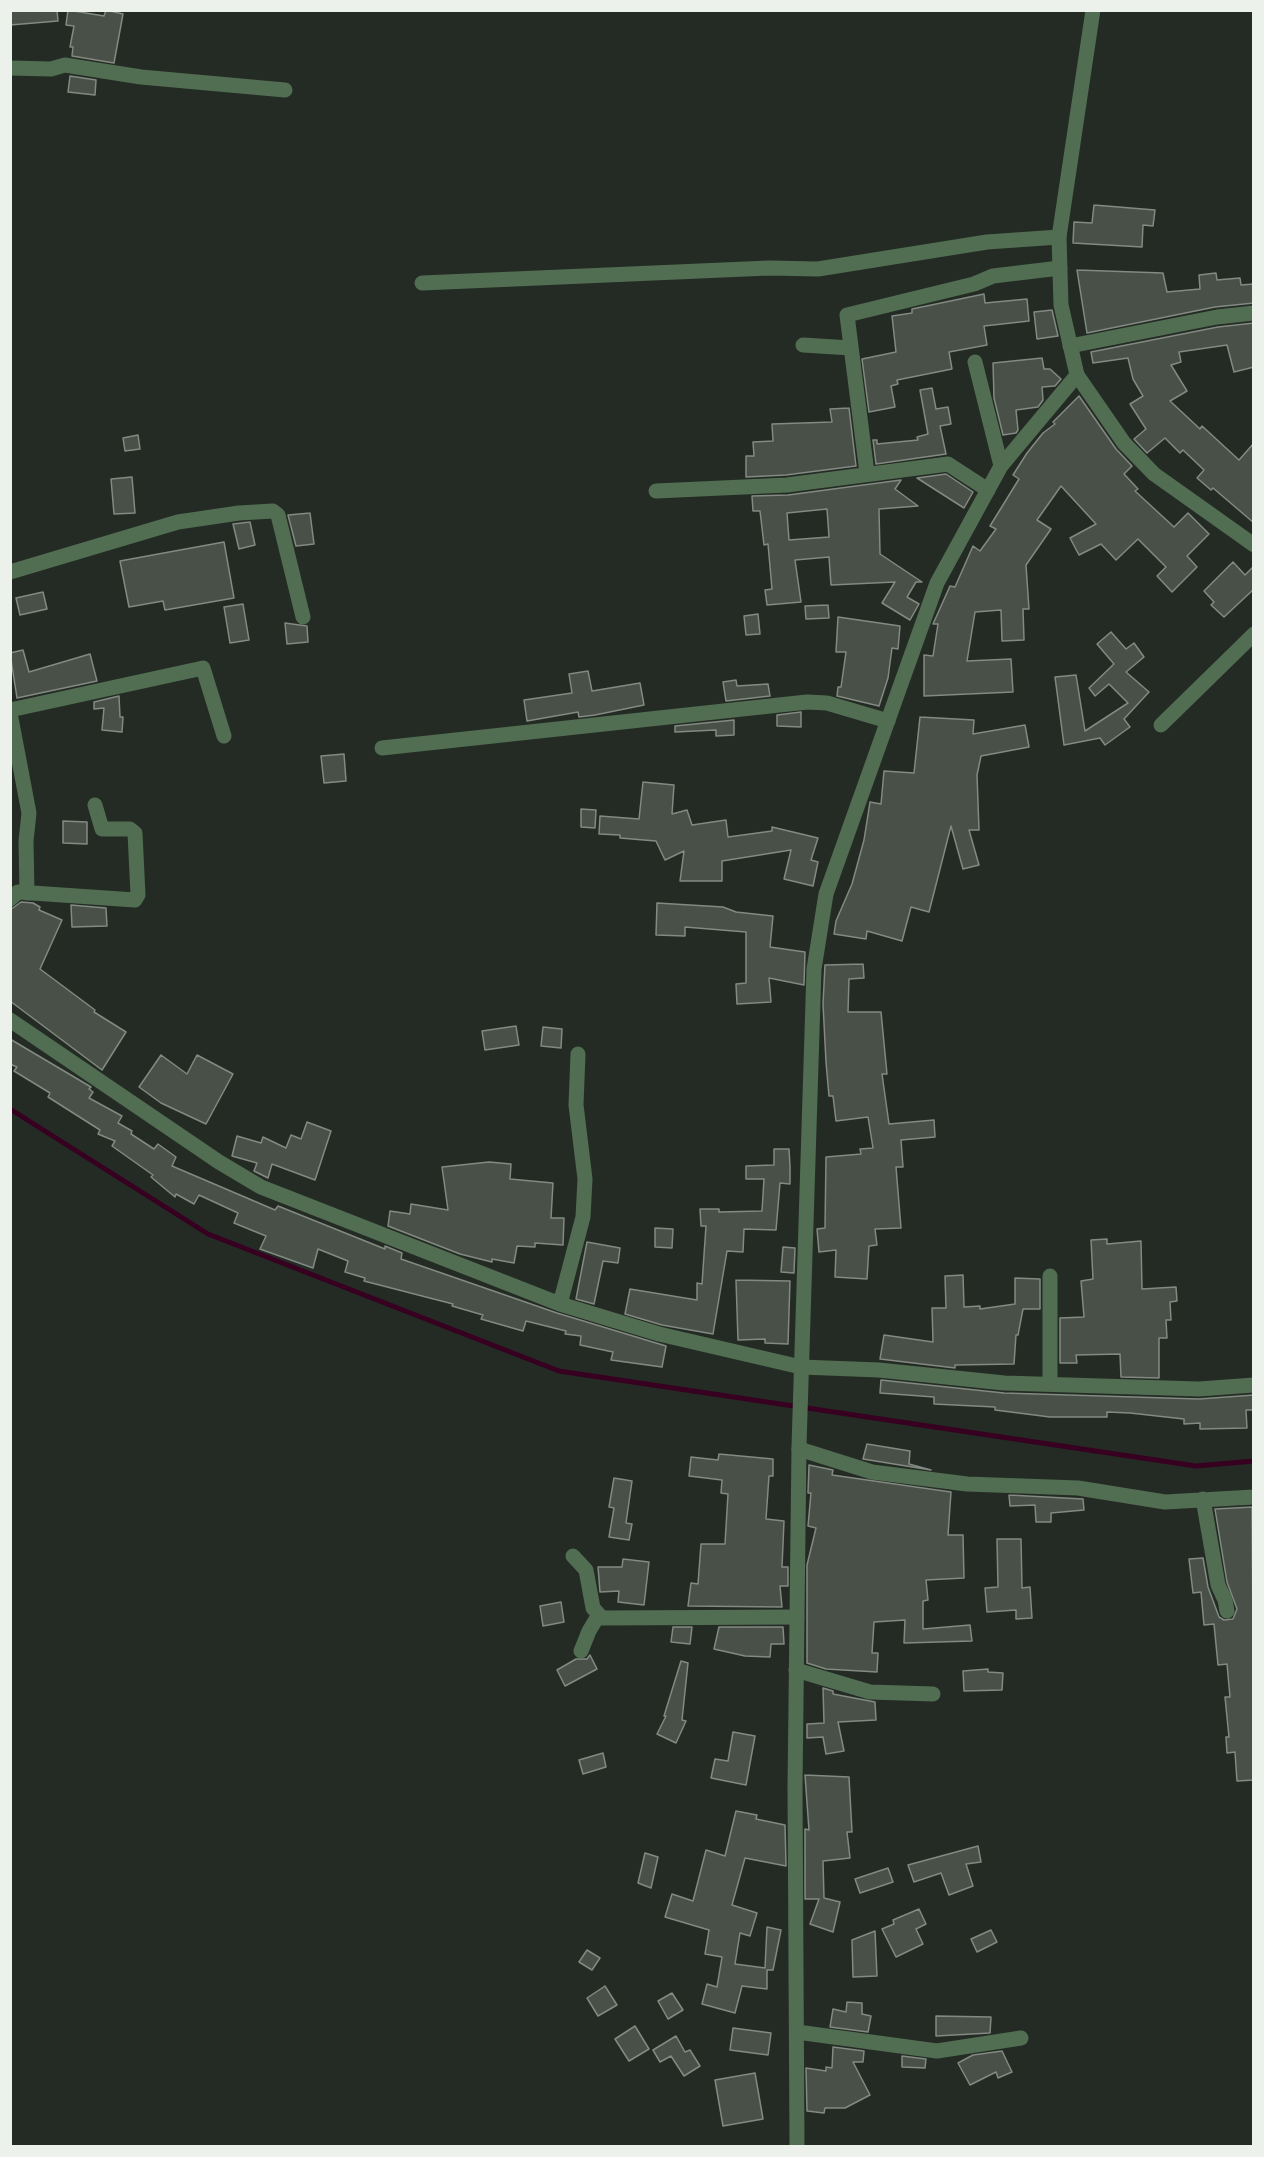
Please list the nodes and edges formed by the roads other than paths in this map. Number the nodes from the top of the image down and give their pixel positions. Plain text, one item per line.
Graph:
1 (1091, 17) edge
2 (10, 68) edge
3 (285, 90) dead end
4 (1059, 237) junction
5 (1060, 268) junction
6 (422, 283) dead end
7 (1254, 313) edge
8 (803, 345) dead end
9 (1070, 346) junction
10 (851, 348) junction
11 (975, 362) dead end
12 (1077, 375) junction
13 (1000, 466) junction
14 (867, 473) junction
15 (987, 490) junction
16 (656, 491) dead end
17 (1254, 545) edge
18 (10, 572) edge
19 (303, 617) dead end
20 (1254, 633) edge
21 (10, 711) edge
22 (888, 721) junction
23 (1161, 725) dead end
24 (224, 736) dead end
25 (382, 748) dead end
26 (95, 805) dead end
27 (27, 893) junction
28 (10, 899) edge
29 (10, 1020) edge
30 (578, 1054) dead end
31 (1050, 1276) dead end
32 (560, 1304) junction
33 (801, 1366) junction
34 (1050, 1384) junction
35 (1254, 1385) edge
36 (799, 1448) junction
37 (1254, 1497) edge
38 (1200, 1500) junction
39 (573, 1556) dead end
40 (1227, 1611) dead end
41 (598, 1616) junction
42 (797, 1617) junction
43 (581, 1651) dead end
44 (796, 1670) junction
45 (933, 1694) dead end
46 (797, 2032) junction
47 (1021, 2038) dead end
48 (797, 2146) edge

1 - 4 street
2 - 3 street
4 - 5 street
4 - 6 street
5 - 9 street
5 - 10 street
7 - 9 street
8 - 10 street
9 - 12 street
10 - 14 street
11 - 13 street
12 - 13 street
12 - 17 street
13 - 15 street
14 - 15 street
14 - 16 street
15 - 22 street
18 - 19 street
20 - 23 street
21 - 24 street
21 - 27 street
22 - 25 street
22 - 33 street
26 - 27 street
27 - 28 street
29 - 32 street
30 - 32 street
31 - 34 street
32 - 33 street
33 - 34 street
33 - 36 street
34 - 35 street
36 - 38 street
36 - 42 street
37 - 38 street
38 - 40 street
39 - 41 street
41 - 42 street
41 - 43 street
42 - 44 street
44 - 45 street
44 - 46 street
46 - 47 street
46 - 48 street

